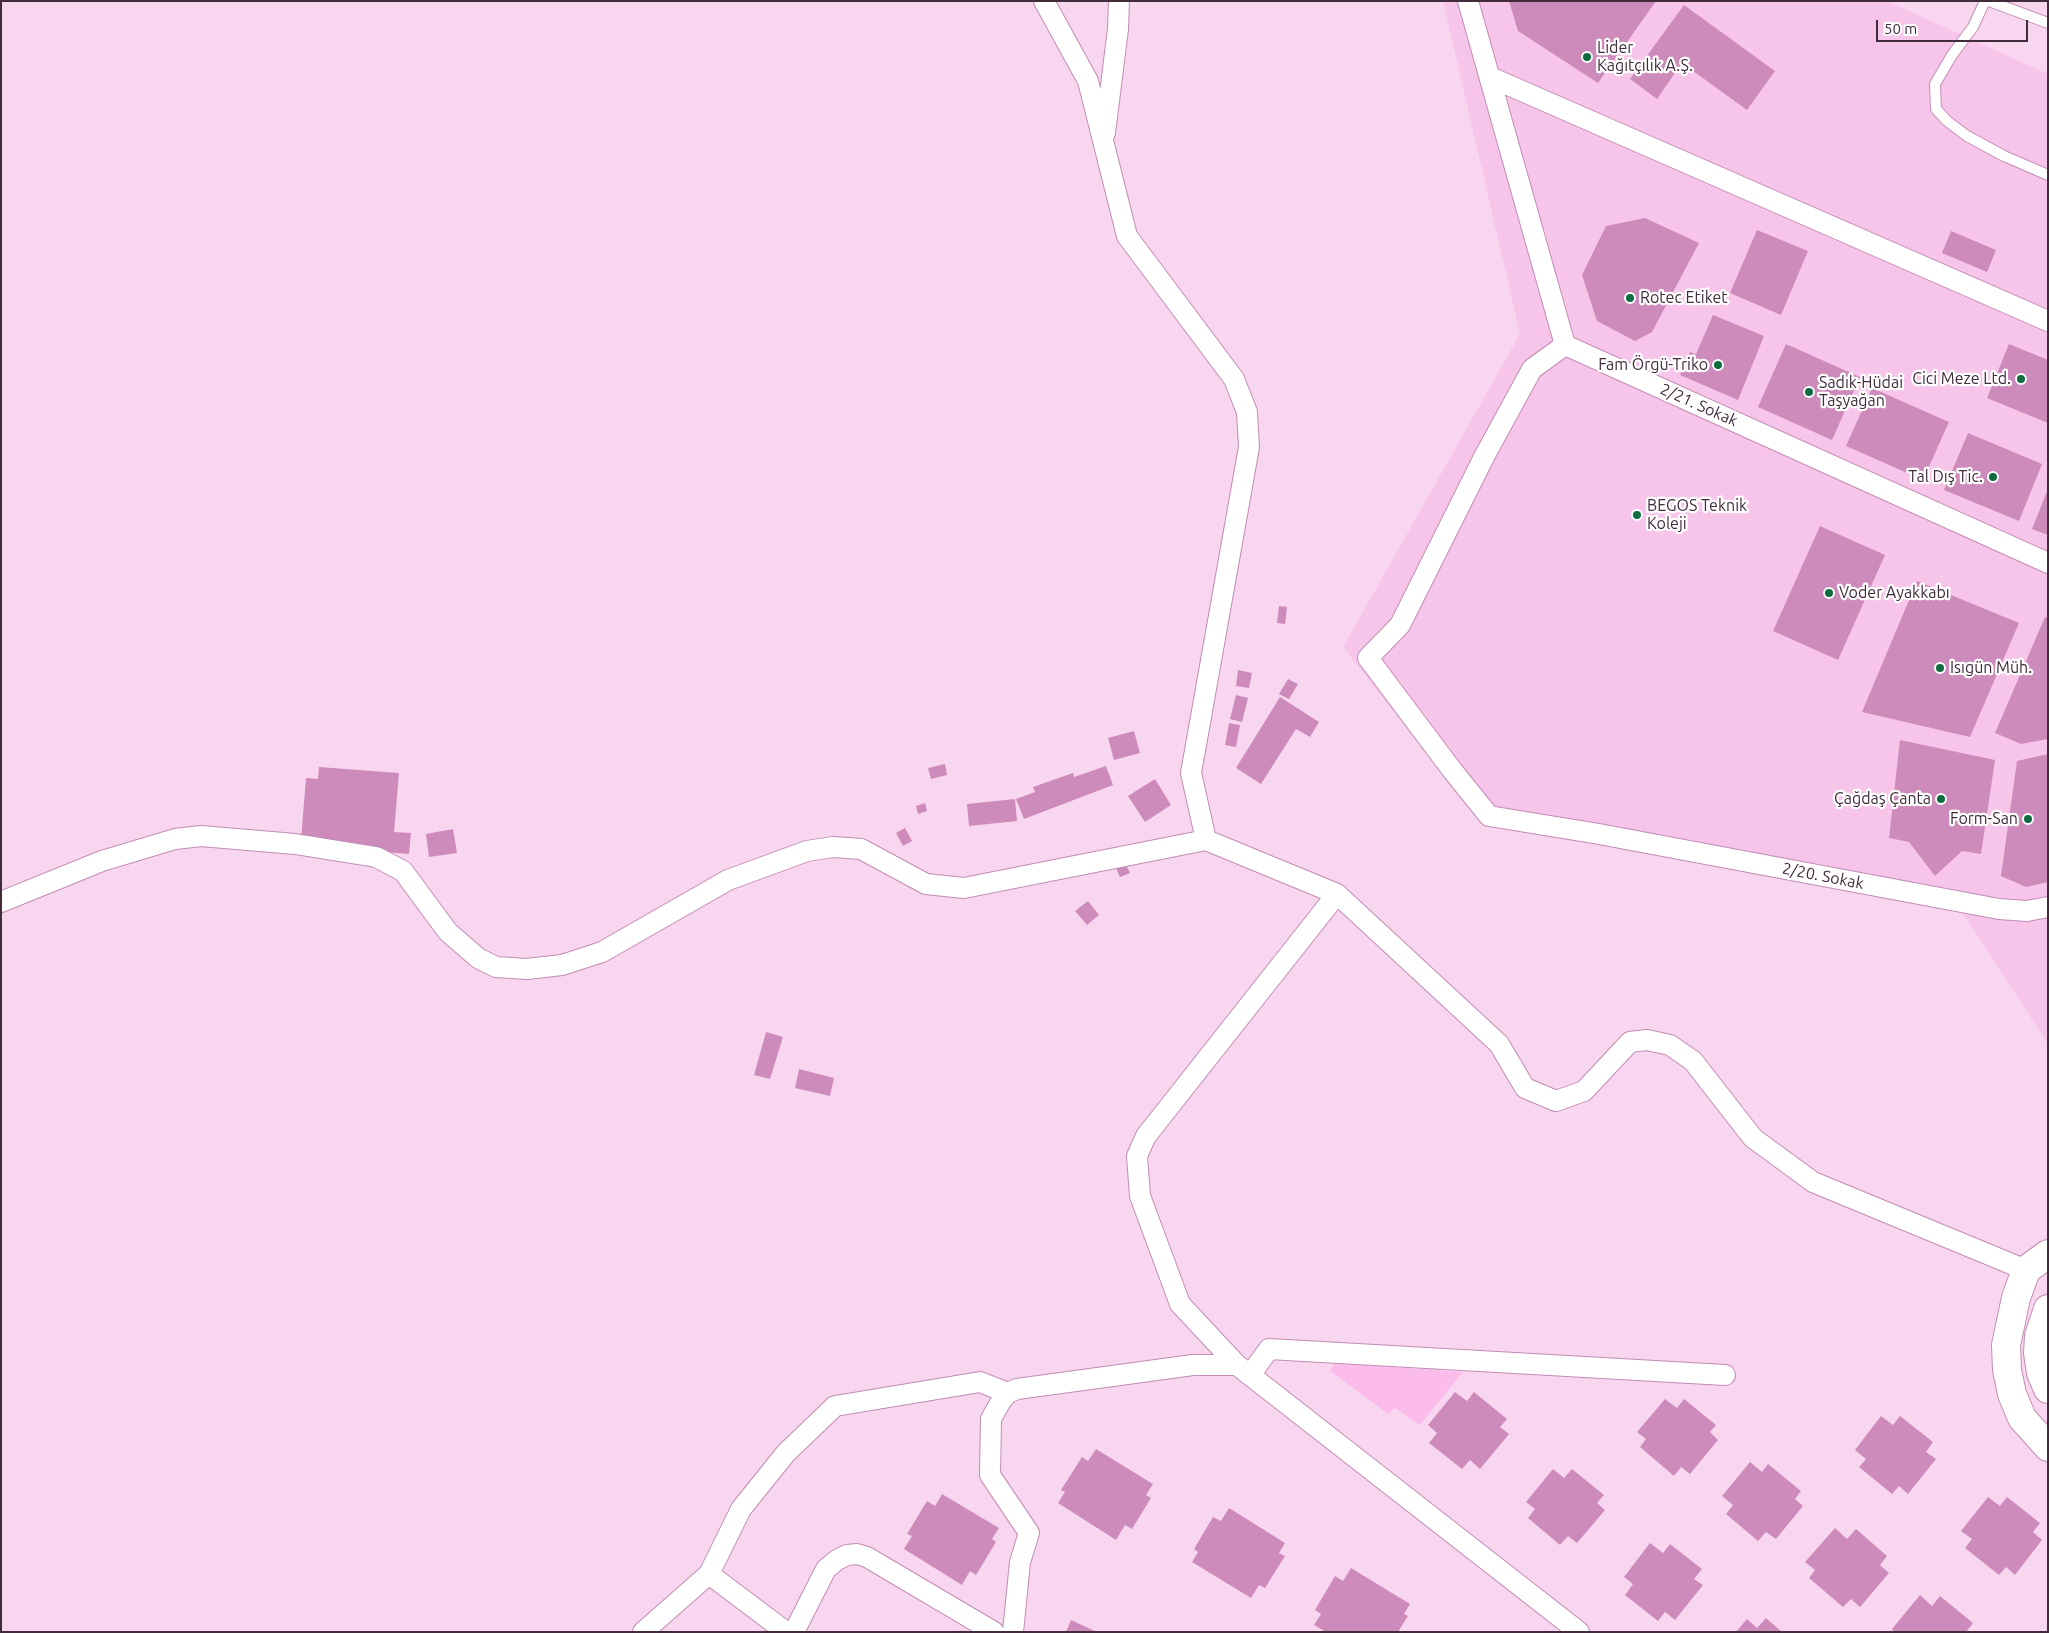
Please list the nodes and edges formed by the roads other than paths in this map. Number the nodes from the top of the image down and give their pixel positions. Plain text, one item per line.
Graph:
1 (1044, 1) edge
2 (1119, 1) edge
3 (1468, 1) edge
4 (1985, 1) edge
5 (1989, 1) edge
6 (2048, 24) edge
7 (1490, 77) junction
8 (1104, 146) junction
9 (2048, 175) edge
10 (2048, 321) edge
11 (1565, 345) junction
12 (2048, 563) edge
13 (1206, 840) junction
14 (1337, 894) junction
15 (1, 902) edge
16 (2048, 907) edge
17 (2048, 1254) edge
18 (2026, 1270) junction
19 (2048, 1309) edge
20 (1243, 1370) junction
21 (1725, 1376) dead end
22 (2048, 1389) edge
23 (1008, 1393) junction
24 (2048, 1448) edge
25 (709, 1574) junction
26 (643, 1632) edge
27 (786, 1632) edge
28 (794, 1632) edge
29 (994, 1632) edge
30 (1013, 1632) edge
31 (1579, 1632) edge

1 - 8 street
2 - 8 street
3 - 7 street
4 - 9 lane
5 - 6 lane
7 - 10 street
7 - 11 street
8 - 13 street
11 - 12 street, 2/21. Sokak
11 - 16 street, 2/20. Sokak
13 - 14 street
13 - 15 street
14 - 18 street
14 - 20 street
17 - 18 main road
18 - 24 main road
19 - 22 main road
20 - 21 street
20 - 23 street
20 - 31 street
23 - 25 street
23 - 30 street
25 - 26 street
25 - 27 street
28 - 29 street

